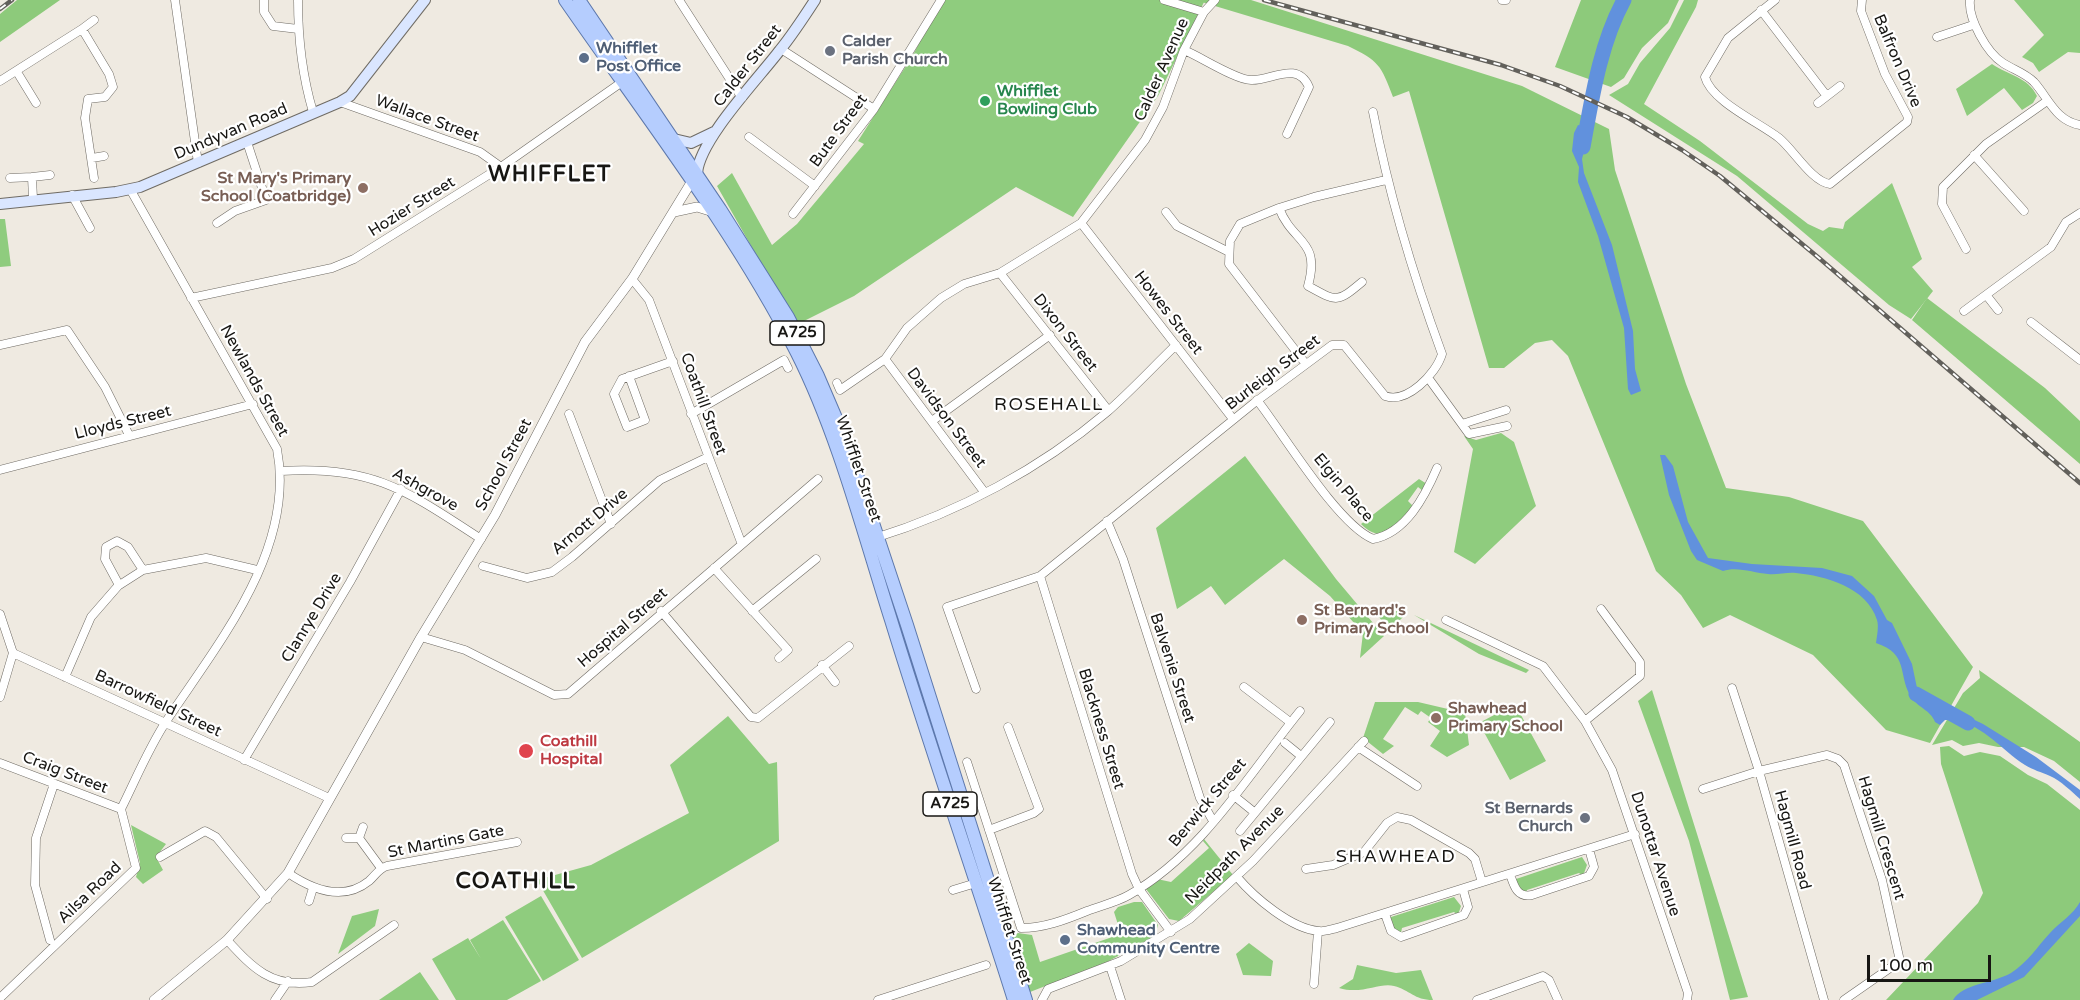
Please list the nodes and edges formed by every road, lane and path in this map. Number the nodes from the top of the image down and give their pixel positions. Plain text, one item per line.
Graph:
1 (175, 0) edge
2 (264, 0) edge
3 (298, 0) edge
4 (425, 0) edge
5 (565, 0) edge
6 (579, 0) edge
7 (679, 0) edge
8 (814, 0) edge
9 (941, 0) edge
10 (1164, 0) edge
11 (1215, 0) edge
12 (1775, 0) edge
13 (1862, 0) edge
14 (1970, 0) edge
15 (1761, 10) junction
16 (1204, 12) junction
17 (94, 20) dead end
18 (1973, 25) junction
19 (82, 28) junction
20 (298, 29) junction
21 (1938, 38) dead end
22 (781, 49) junction
23 (1184, 50) junction
24 (17, 72) junction
25 (0, 81) edge
26 (621, 82) junction
27 (1840, 86) dead end
28 (88, 90) dead end
29 (1826, 95) junction
30 (742, 98) junction
31 (88, 99) junction
32 (2048, 101) junction
33 (340, 102) junction
34 (36, 103) dead end
35 (1818, 103) dead end
36 (874, 109) junction
37 (314, 112) junction
38 (1373, 112) dead end
39 (2080, 125) edge
40 (717, 130) junction
41 (1287, 134) dead end
42 (749, 137) dead end
43 (674, 139) junction
44 (247, 142) junction
45 (1974, 155) junction
46 (104, 156) dead end
47 (92, 158) junction
48 (198, 163) junction
49 (501, 167) junction
50 (50, 175) dead end
51 (32, 177) junction
52 (694, 177) junction
53 (10, 178) dead end
54 (94, 178) dead end
55 (1386, 180) junction
56 (815, 186) junction
57 (130, 189) junction
58 (72, 195) junction
59 (33, 200) junction
60 (0, 204) edge
61 (1279, 208) junction
62 (710, 211) junction
63 (2024, 211) dead end
64 (674, 212) junction
65 (1166, 212) dead end
66 (2080, 213) edge
67 (793, 214) dead end
68 (217, 223) dead end
69 (1081, 223) junction
70 (90, 228) dead end
71 (1963, 248) dead end
72 (1227, 251) junction
73 (1000, 273) junction
74 (632, 279) junction
75 (1362, 282) dead end
76 (1987, 296) junction
77 (191, 298) junction
78 (1998, 310) dead end
79 (1964, 311) dead end
80 (2031, 322) dead end
81 (1050, 335) junction
82 (0, 345) edge
83 (1176, 345) junction
84 (885, 359) junction
85 (2080, 360) edge
86 (673, 361) junction
87 (1305, 363) junction
88 (788, 368) dead end
89 (629, 376) junction
90 (1430, 379) junction
91 (837, 383) dead end
92 (1257, 400) junction
93 (253, 404) junction
94 (1108, 410) junction
95 (1506, 410) dead end
96 (569, 414) dead end
97 (692, 414) junction
98 (1233, 419) junction
99 (932, 422) junction
100 (1462, 424) junction
101 (1507, 426) dead end
102 (129, 435) junction
103 (708, 457) junction
104 (1437, 468) dead end
105 (0, 470) edge
106 (281, 471) junction
107 (818, 478) dead end
108 (401, 489) junction
109 (985, 493) junction
110 (1107, 521) junction
111 (611, 524) junction
112 (481, 539) junction
113 (871, 540) junction
114 (741, 542) junction
115 (816, 559) dead end
116 (483, 566) dead end
117 (714, 568) junction
118 (143, 570) junction
119 (257, 570) junction
120 (1040, 576) junction
121 (119, 585) junction
122 (1601, 609) dead end
123 (661, 611) junction
124 (752, 611) junction
125 (0, 614) edge
126 (1446, 620) dead end
127 (420, 637) junction
128 (849, 646) dead end
129 (13, 653) junction
130 (779, 658) dead end
131 (822, 665) junction
132 (65, 677) junction
133 (835, 682) dead end
134 (1244, 687) dead end
135 (1732, 688) dead end
136 (976, 689) dead end
137 (0, 697) edge
138 (1300, 711) dead end
139 (166, 721) junction
140 (1585, 721) junction
141 (1290, 722) junction
142 (1330, 722) dead end
143 (1008, 727) dead end
144 (1285, 743) dead end
145 (1301, 756) junction
146 (244, 760) junction
147 (967, 762) dead end
148 (1401, 762) dead end
149 (0, 763) edge
150 (1395, 771) junction
151 (1759, 771) junction
152 (54, 784) junction
153 (1417, 786) dead end
154 (1704, 789) dead end
155 (1233, 795) junction
156 (329, 798) junction
157 (121, 809) junction
158 (1254, 812) junction
159 (1213, 821) junction
160 (363, 827) dead end
161 (989, 830) junction
162 (1240, 831) dead end
163 (1635, 834) junction
164 (346, 838) dead end
165 (359, 838) junction
166 (517, 842) dead end
167 (1589, 849) junction
168 (160, 857) dead end
169 (381, 868) junction
170 (1306, 869) dead end
171 (288, 873) junction
172 (1510, 874) junction
173 (1237, 877) junction
174 (1482, 882) junction
175 (976, 883) junction
176 (313, 888) junction
177 (1139, 889) junction
178 (1463, 889) junction
179 (953, 890) dead end
180 (267, 899) junction
181 (309, 901) dead end
182 (1385, 914) junction
183 (394, 925) dead end
184 (1171, 932) junction
185 (1318, 932) junction
186 (50, 940) dead end
187 (227, 940) junction
188 (986, 965) dead end
189 (1110, 966) junction
190 (288, 981) junction
191 (1015, 984) junction
192 (1314, 984) dead end
193 (0, 998) edge
194 (154, 1000) edge
195 (275, 1000) edge
196 (878, 1000) edge
197 (1014, 1000) edge
198 (1026, 1000) edge
199 (1042, 1000) edge
200 (1121, 1000) edge
201 (1477, 1000) edge
202 (1558, 1000) edge
203 (1687, 1000) edge
204 (1824, 1000) edge
205 (1844, 1000) edge

1 - 48 street
2 - 20 street
3 - 20 street
4 - 33 main road, Dundyvan Road
5 - 26 main road, Whifflet Street / A725
6 - 43 main road, Whifflet Street / A725
7 - 30 street
8 - 22 main road, Calder Street
9 - 36 street, Bute Street
10 - 16 street
11 - 16 street, Calder Avenue
12 - 15 street, Balfron Drive
13 - 15 street, Balfron Drive
14 - 18 street
15 - 29 street
16 - 23 street, Calder Avenue
17 - 19 street
18 - 21 street
18 - 32 street
19 - 24 street
19 - 31 street
20 - 37 street
22 - 30 main road, Calder Street
22 - 36 street
23 - 41 street
23 - 69 street, Calder Avenue
24 - 25 street
24 - 34 street
26 - 49 street, Hozier Street
26 - 52 main road, Whifflet Street / A725
27 - 29 street
28 - 31 street
29 - 35 street
30 - 40 main road, Calder Street
31 - 47 street
32 - 39 street
32 - 45 street
33 - 37 main road, Dundyvan Road
33 - 49 street, Wallace Street
36 - 56 street, Bute Street
37 - 44 main road, Dundyvan Road
38 - 55 street
40 - 43 main road
40 - 52 main road, Calder Street
42 - 56 street
43 - 52 main road, Whifflet Street / A725
44 - 48 main road, Dundyvan Road
44 - 68 street
45 - 63 street
45 - 71 street
46 - 47 street
47 - 54 street
48 - 57 main road, Dundyvan Road
49 - 77 street, Hozier Street
50 - 51 street
51 - 53 street
51 - 59 street
52 - 62 main road, Whifflet Street / A725
52 - 64 street, School Street
52 - 113 main road, Whifflet Street / A725
55 - 61 street
55 - 90 street
56 - 67 street, Bute Street
57 - 58 main road, Dundyvan Road
57 - 77 street, Newlands Street
58 - 59 main road, Dundyvan Road
58 - 70 street
59 - 60 main road, Dundyvan Road
61 - 72 street
61 - 75 street
62 - 64 street
62 - 113 main road, Whifflet Street / A725
64 - 74 street, School Street
65 - 72 street
66 - 76 street
69 - 73 street, Calder Avenue
69 - 83 street, Howes Street
72 - 87 street
73 - 81 street, Dixon Street
73 - 84 street, Calder Avenue
74 - 86 street, Coathill Street
74 - 112 street, School Street
76 - 78 street
76 - 79 street
77 - 93 street, Newlands Street
80 - 85 street
81 - 94 street, Dixon Street
81 - 99 street
82 - 102 street
83 - 94 street
83 - 98 street, Howes Street
84 - 91 street, Calder Avenue
84 - 99 street, Davidson Street
86 - 89 street
86 - 97 street, Coathill Street
87 - 90 street, Burleigh Street
87 - 92 street, Burleigh Street
88 - 97 street
89 - 89 street
90 - 100 street
92 - 98 street, Burleigh Street
92 - 104 street, Elgin Place
93 - 102 street, Lloyds Street
93 - 106 street, Newlands Street
94 - 109 street
95 - 100 street
96 - 111 street
97 - 103 street, Coathill Street
98 - 110 street, Burleigh Street
99 - 109 street, Davidson Street
100 - 101 street
102 - 105 street, Lloyds Street
103 - 111 street, Arnott Drive
103 - 114 street, Coathill Street
106 - 108 street, Ashgrove
106 - 119 street, Newlands Street
107 - 114 street, Hospital Street
108 - 112 street, Ashgrove
108 - 146 street, Clanrye Drive
109 - 113 street
110 - 120 street, Burleigh Street
110 - 159 street, Balvenie Street
111 - 116 street, Arnott Drive
112 - 127 street, School Street
113 - 175 main road, Whifflet Street / A725
113 - 191 main road, Whifflet Street / A725
114 - 117 street, Hospital Street
115 - 124 street
117 - 123 street, Hospital Street
117 - 124 street
118 - 119 street
118 - 121 street
118 - 121 street
119 - 139 street, Newlands Street
120 - 136 street, Burleigh Street
120 - 177 street, Blackness Street
121 - 132 street
122 - 140 street
123 - 127 street, Hospital Street
123 - 131 street
124 - 130 street
125 - 129 street
126 - 140 street, Dunottar Avenue
127 - 156 street, School Street
128 - 131 street
129 - 132 street, Barrowfield Street
129 - 137 street
131 - 133 street
132 - 139 street, Barrowfield Street
134 - 141 street
135 - 151 street, Hagmill Road
138 - 141 street, Berwick Street
139 - 146 street, Barrowfield Street
139 - 157 street
140 - 163 street, Dunottar Avenue
141 - 155 street, Berwick Street
142 - 145 street
143 - 161 street
144 - 145 street
145 - 158 street
146 - 156 street, Barrowfield Street
147 - 161 street
148 - 150 street
149 - 152 street, Craig Street
150 - 153 street, Neidpath Avenue
150 - 173 street, Neidpath Avenue
151 - 154 street, Hagmill Crescent
151 - 204 street, Hagmill Road
151 - 205 street, Hagmill Crescent
152 - 157 street, Craig Street
152 - 186 street
155 - 158 street
155 - 159 street, Berwick Street
156 - 171 street, School Street
157 - 193 street, Ailsa Road
158 - 162 street
159 - 177 street, Berwick Street
160 - 165 street
161 - 177 street, Berwick Street
163 - 167 street
163 - 203 street, Dunottar Avenue
164 - 165 street
165 - 169 street, St Martins Gate
166 - 169 street, St Martins Gate
167 - 172 street
167 - 172 street
168 - 180 street
169 - 176 street, St Martins Gate
170 - 174 street
171 - 176 street, St Martins Gate
171 - 180 street, School Street
172 - 174 street
173 - 184 street, Neidpath Avenue
173 - 185 street
174 - 178 street
175 - 179 street
175 - 191 main road, Whifflet Street / A725
176 - 181 street
177 - 184 street, Blackness Street
178 - 182 street
178 - 182 street
180 - 187 street, School Street
182 - 185 street
183 - 190 street
184 - 189 street, Neidpath Avenue
185 - 192 street
187 - 190 street
187 - 194 street, School Street
188 - 196 street
189 - 199 street, Neidpath Avenue
189 - 200 street
190 - 195 street
191 - 197 main road, Whifflet Street / A725
191 - 198 main road, Whifflet Street / A725
201 - 202 street

